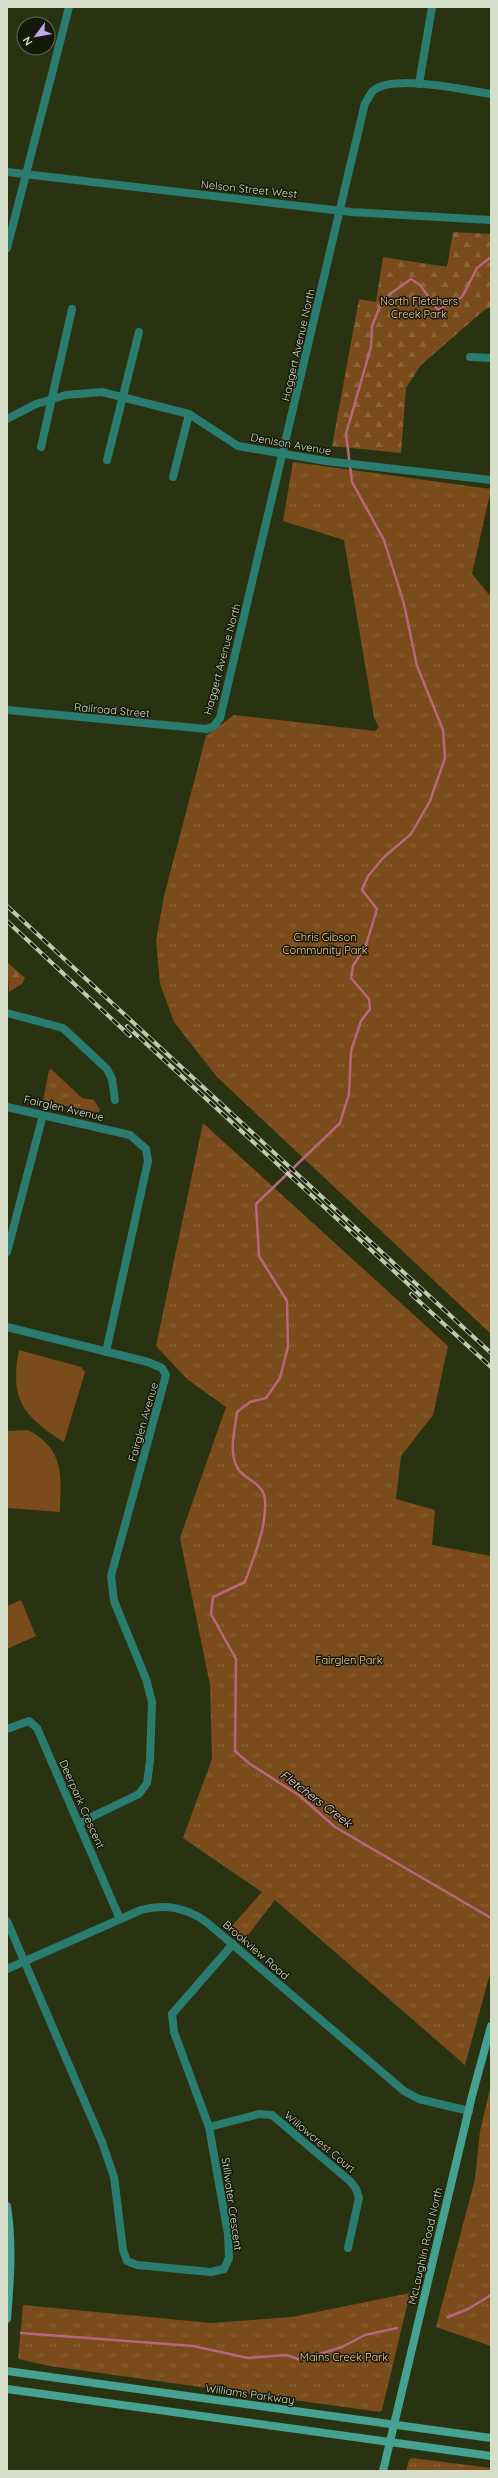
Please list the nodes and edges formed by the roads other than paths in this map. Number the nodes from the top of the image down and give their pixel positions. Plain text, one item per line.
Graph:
1 (69, 7) edge
2 (432, 7) edge
3 (419, 84) junction
4 (491, 94) edge
5 (7, 172) edge
6 (25, 175) junction
7 (341, 210) junction
8 (490, 220) dead end
9 (7, 248) edge
10 (72, 309) dead end
11 (139, 332) dead end
12 (470, 357) dead end
13 (491, 358) edge
14 (123, 396) junction
15 (52, 398) junction
16 (189, 414) junction
17 (7, 419) edge
18 (41, 447) dead end
19 (283, 454) junction
20 (107, 460) dead end
21 (173, 477) dead end
22 (491, 480) edge
23 (7, 710) edge
24 (214, 726) joint
25 (7, 1013) edge
26 (115, 1100) dead end
27 (7, 1107) edge
28 (43, 1115) junction
29 (7, 1252) edge
30 (7, 1327) edge
31 (106, 1352) junction
32 (7, 1729) edge
33 (79, 1823) junction
34 (120, 1919) junction
35 (7, 1921) edge
36 (233, 1944) junction
37 (25, 1961) junction
38 (7, 1969) edge
39 (491, 2026) edge
40 (469, 2111) junction
41 (209, 2127) junction
42 (7, 2206) edge
43 (348, 2248) dead end
44 (7, 2319) edge
45 (7, 2371) edge
46 (7, 2389) edge
47 (394, 2425) junction
48 (491, 2438) edge
49 (390, 2441) junction
50 (491, 2456) edge
51 (383, 2471) edge

1 - 6 street
2 - 3 street
3 - 4 street, Haggert Avenue North
3 - 7 street, Haggert Avenue North
5 - 6 street, Nelson Street West
6 - 7 street, Nelson Street West
6 - 9 street
7 - 8 street, Nelson Street West
7 - 19 street, Haggert Avenue North
10 - 15 street
11 - 14 street
12 - 13 street
14 - 15 street, Denison Avenue
14 - 16 street, Denison Avenue
14 - 20 street
15 - 17 street, Denison Avenue
15 - 18 street
16 - 19 street, Denison Avenue
16 - 21 street
19 - 22 street, Denison Avenue
19 - 24 street, Haggert Avenue North
23 - 24 street, Railroad Street
25 - 26 street
27 - 28 street, Fairglen Avenue
28 - 29 street
28 - 31 street, Fairglen Avenue
30 - 31 street
31 - 33 street, Fairglen Avenue
32 - 33 street, Deerpark Crescent
33 - 34 street, Deerpark Crescent
34 - 36 street, Brookview Road
34 - 37 street, Brookview Road
35 - 37 street
36 - 40 street, Brookview Road
36 - 41 street, Stillwater Crescent
37 - 38 street, Brookview Road
37 - 41 street, Stillwater Crescent
39 - 40 main road, McLaughlin Road North
40 - 47 main road, McLaughlin Road North
41 - 43 street, Willowcrest Court
42 - 44 main road
45 - 47 main road, Williams Parkway
46 - 49 main road
47 - 48 main road, Williams Parkway
47 - 49 main road, McLaughlin Road North
49 - 50 main road
49 - 51 main road, McLaughlin Road North

